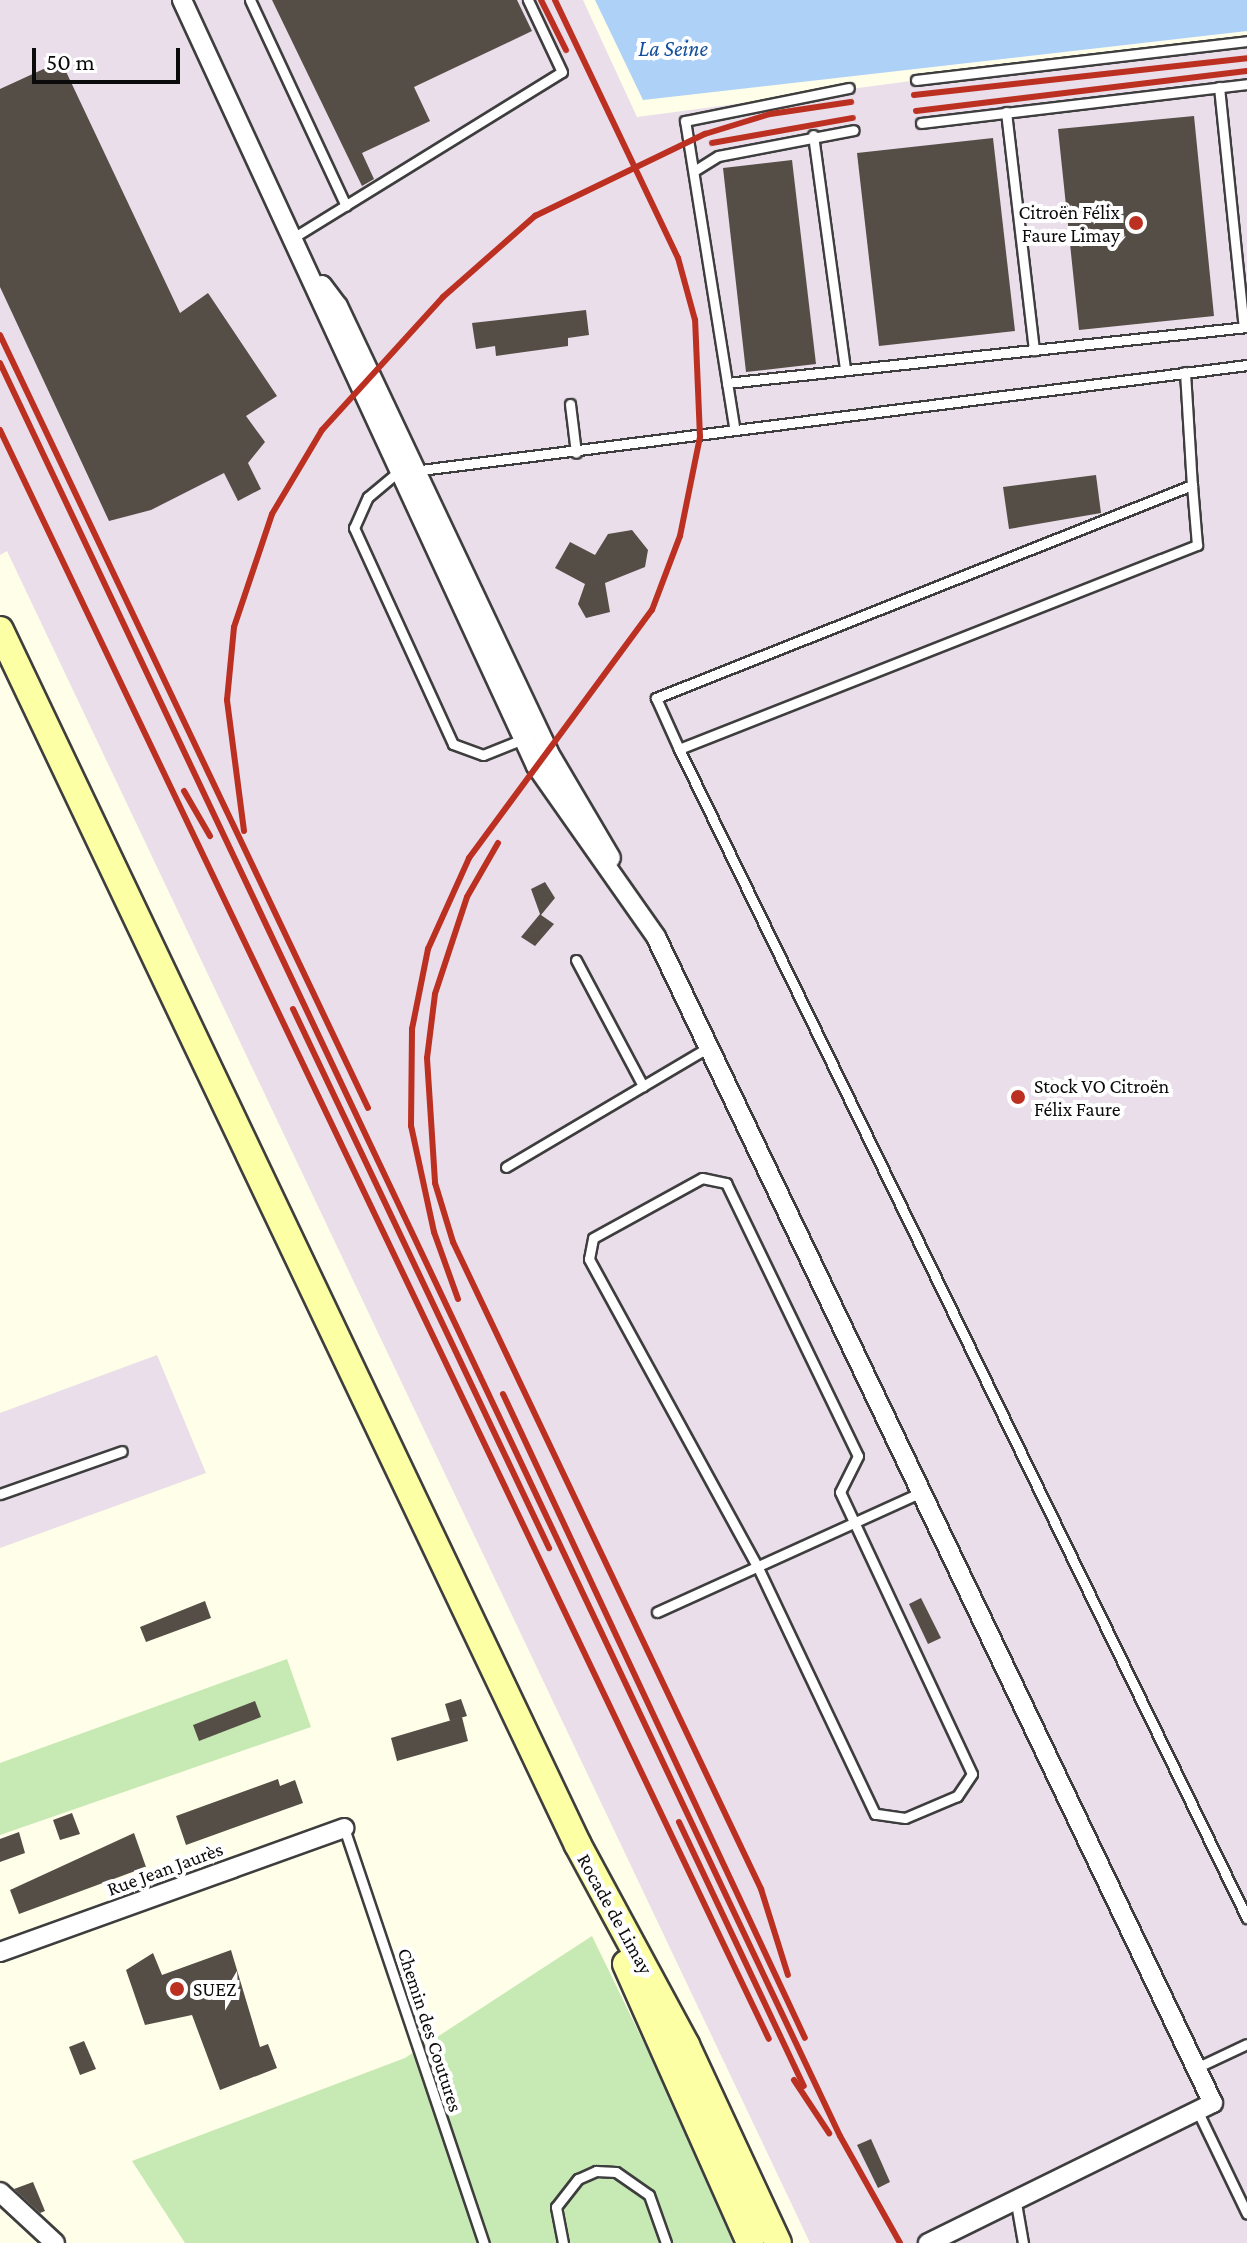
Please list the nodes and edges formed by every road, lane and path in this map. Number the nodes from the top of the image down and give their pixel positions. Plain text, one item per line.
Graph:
1 (182, 0) edge
2 (250, 0) edge
3 (528, 0) edge
4 (1247, 41) edge
5 (916, 80) dead end
6 (1247, 84) edge
7 (1219, 87) junction
8 (849, 88) dead end
9 (1006, 112) junction
10 (921, 123) dead end
11 (854, 130) dead end
12 (813, 135) junction
13 (694, 171) junction
14 (346, 206) junction
15 (296, 236) junction
16 (315, 276) junction
17 (1246, 327) edge
18 (1034, 350) junction
19 (1247, 365) edge
20 (845, 370) junction
21 (1185, 372) junction
22 (727, 383) junction
23 (570, 404) dead end
24 (734, 426) junction
25 (576, 453) junction
26 (416, 469) junction
27 (397, 473) junction
28 (1192, 485) junction
29 (0, 630) edge
30 (523, 739) junction
31 (679, 749) junction
32 (625, 890) junction
33 (576, 960) dead end
34 (709, 1047) junction
35 (643, 1086) junction
36 (506, 1167) dead end
37 (122, 1451) dead end
38 (924, 1490) junction
39 (0, 1494) edge
40 (853, 1523) junction
41 (757, 1566) junction
42 (657, 1612) dead end
43 (344, 1828) joint
44 (578, 1845) junction
45 (1247, 1918) edge
46 (0, 1952) edge
47 (1247, 2044) edge
48 (1196, 2068) junction
49 (1197, 2110) junction
50 (0, 2192) edge
51 (1021, 2193) junction
52 (1247, 2214) edge
53 (960, 2236) edge
54 (55, 2243) edge
55 (484, 2243) edge
56 (563, 2243) edge
57 (666, 2243) edge
58 (750, 2243) edge
59 (778, 2243) edge
60 (928, 2243) edge
61 (1023, 2243) edge

1 - 15 street
2 - 14 lane
3 - 14 lane
4 - 5 lane
6 - 7 lane
7 - 9 lane
7 - 17 lane
8 - 13 lane
9 - 10 lane
9 - 18 lane
11 - 12 lane
12 - 13 lane
12 - 20 lane
13 - 22 lane
14 - 15 lane
15 - 16 street
16 - 26 street
16 - 27 street
17 - 18 lane
18 - 20 lane
19 - 21 lane
20 - 22 lane
21 - 24 lane
21 - 28 lane
22 - 24 lane
23 - 25 lane
24 - 25 lane
25 - 26 lane
26 - 27 lane
26 - 32 street
27 - 30 street
27 - 30 lane
28 - 31 lane
28 - 31 lane
29 - 44 main road
30 - 32 street
31 - 45 lane
32 - 34 street
33 - 35 lane
34 - 35 lane
34 - 38 street
35 - 36 lane
37 - 39 lane
38 - 40 lane
38 - 48 street
40 - 41 lane
40 - 41 lane
40 - 41 lane
41 - 42 lane
43 - 46 street, Rue Jean Jaurès
43 - 55 lane, Chemin des Coutures
44 - 58 main road, Rocade de Limay
44 - 59 main road, Rocade de Limay
47 - 48 lane
48 - 49 street
49 - 51 street
49 - 52 lane
50 - 54 street
51 - 53 street
51 - 61 lane
53 - 60 street
56 - 57 lane

